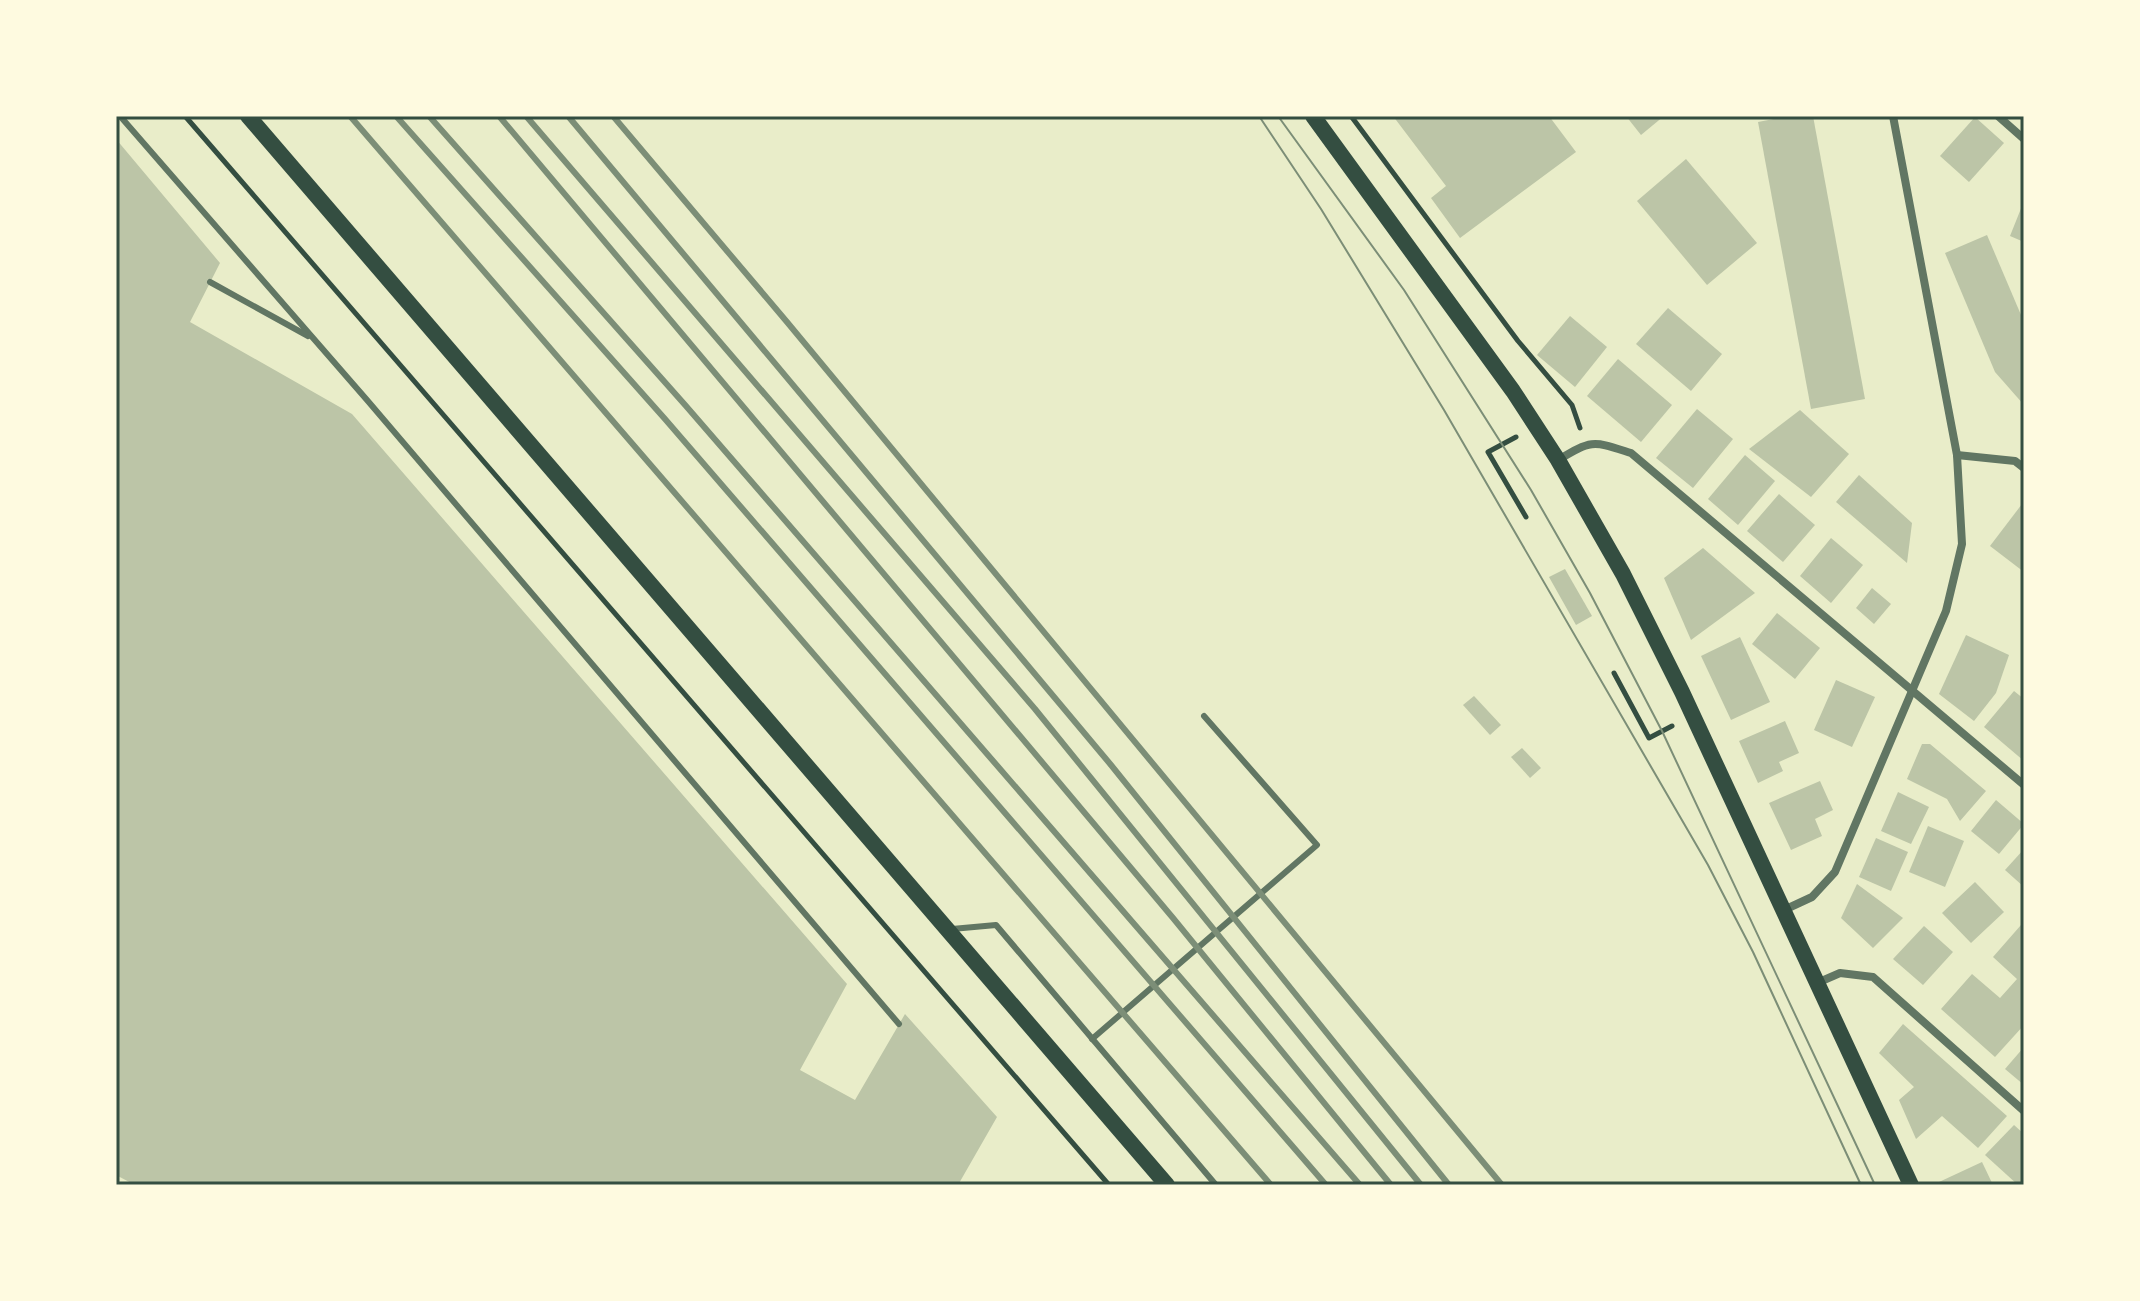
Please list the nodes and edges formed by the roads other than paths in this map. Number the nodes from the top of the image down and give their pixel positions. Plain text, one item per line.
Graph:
1 (120, 116) edge
2 (248, 116) edge
3 (1313, 116) edge
4 (1893, 116) edge
5 (1998, 116) edge
6 (2024, 139) edge
7 (210, 282) dead end
8 (315, 340) junction
9 (1957, 455) junction
10 (1558, 460) junction
11 (2024, 468) edge
12 (1913, 693) junction
13 (1204, 716) dead end
14 (2024, 785) edge
15 (1783, 911) junction
16 (947, 929) junction
17 (1816, 983) junction
18 (899, 1024) dead end
19 (1092, 1039) junction
20 (2024, 1111) edge
21 (1167, 1185) edge
22 (1216, 1185) edge
23 (1911, 1185) edge

1 - 8 lane
2 - 16 main road
3 - 10 main road
4 - 9 street
5 - 6 street
7 - 8 lane
8 - 18 lane
9 - 11 street
9 - 12 street
10 - 12 street
10 - 15 main road
12 - 14 street
12 - 15 street
13 - 19 lane
15 - 17 main road
16 - 19 lane
16 - 21 main road
17 - 20 street
17 - 23 main road
19 - 22 lane

